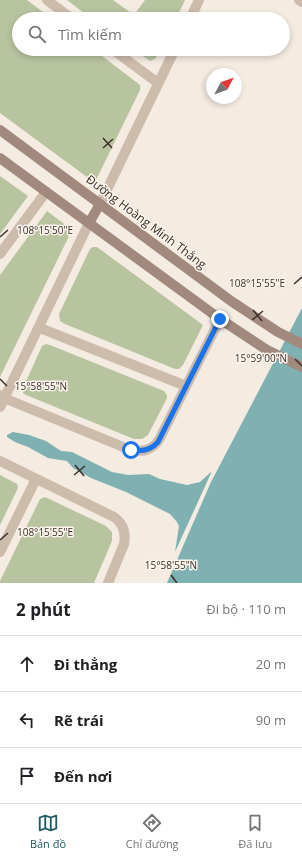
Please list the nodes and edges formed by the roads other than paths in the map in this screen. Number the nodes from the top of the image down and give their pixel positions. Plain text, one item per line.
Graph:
1 (47, 0) edge
2 (199, 0) edge
3 (298, 0) edge
4 (302, 2) edge
5 (63, 12) edge
6 (193, 12) edge
7 (121, 56) edge
8 (172, 56) edge
9 (158, 83) junction
10 (0, 130) edge
11 (0, 158) edge
12 (46, 192) junction
13 (100, 204) junction
14 (89, 224) junction
15 (0, 254) edge
16 (220, 319) junction
17 (40, 328) junction
18 (302, 344) edge
19 (302, 367) edge
20 (186, 386) junction
21 (1, 400) edge
22 (0, 461) edge
23 (36, 479) junction
24 (0, 552) edge
25 (108, 583) edge

1 - 5 street
2 - 6 street
3 - 4 street
7 - 9 street
8 - 9 street
9 - 13 street
10 - 13 main road, Đường Hoàng Minh Thắng
11 - 12 main road
12 - 14 main road
12 - 15 street
13 - 14 main road
13 - 18 main road, Đường Hoàng Minh Thắng
14 - 16 main road
14 - 17 street
16 - 19 main road
16 - 20 street
17 - 20 street
17 - 21 street
20 - 21 street
22 - 23 street
23 - 24 street
23 - 25 street

